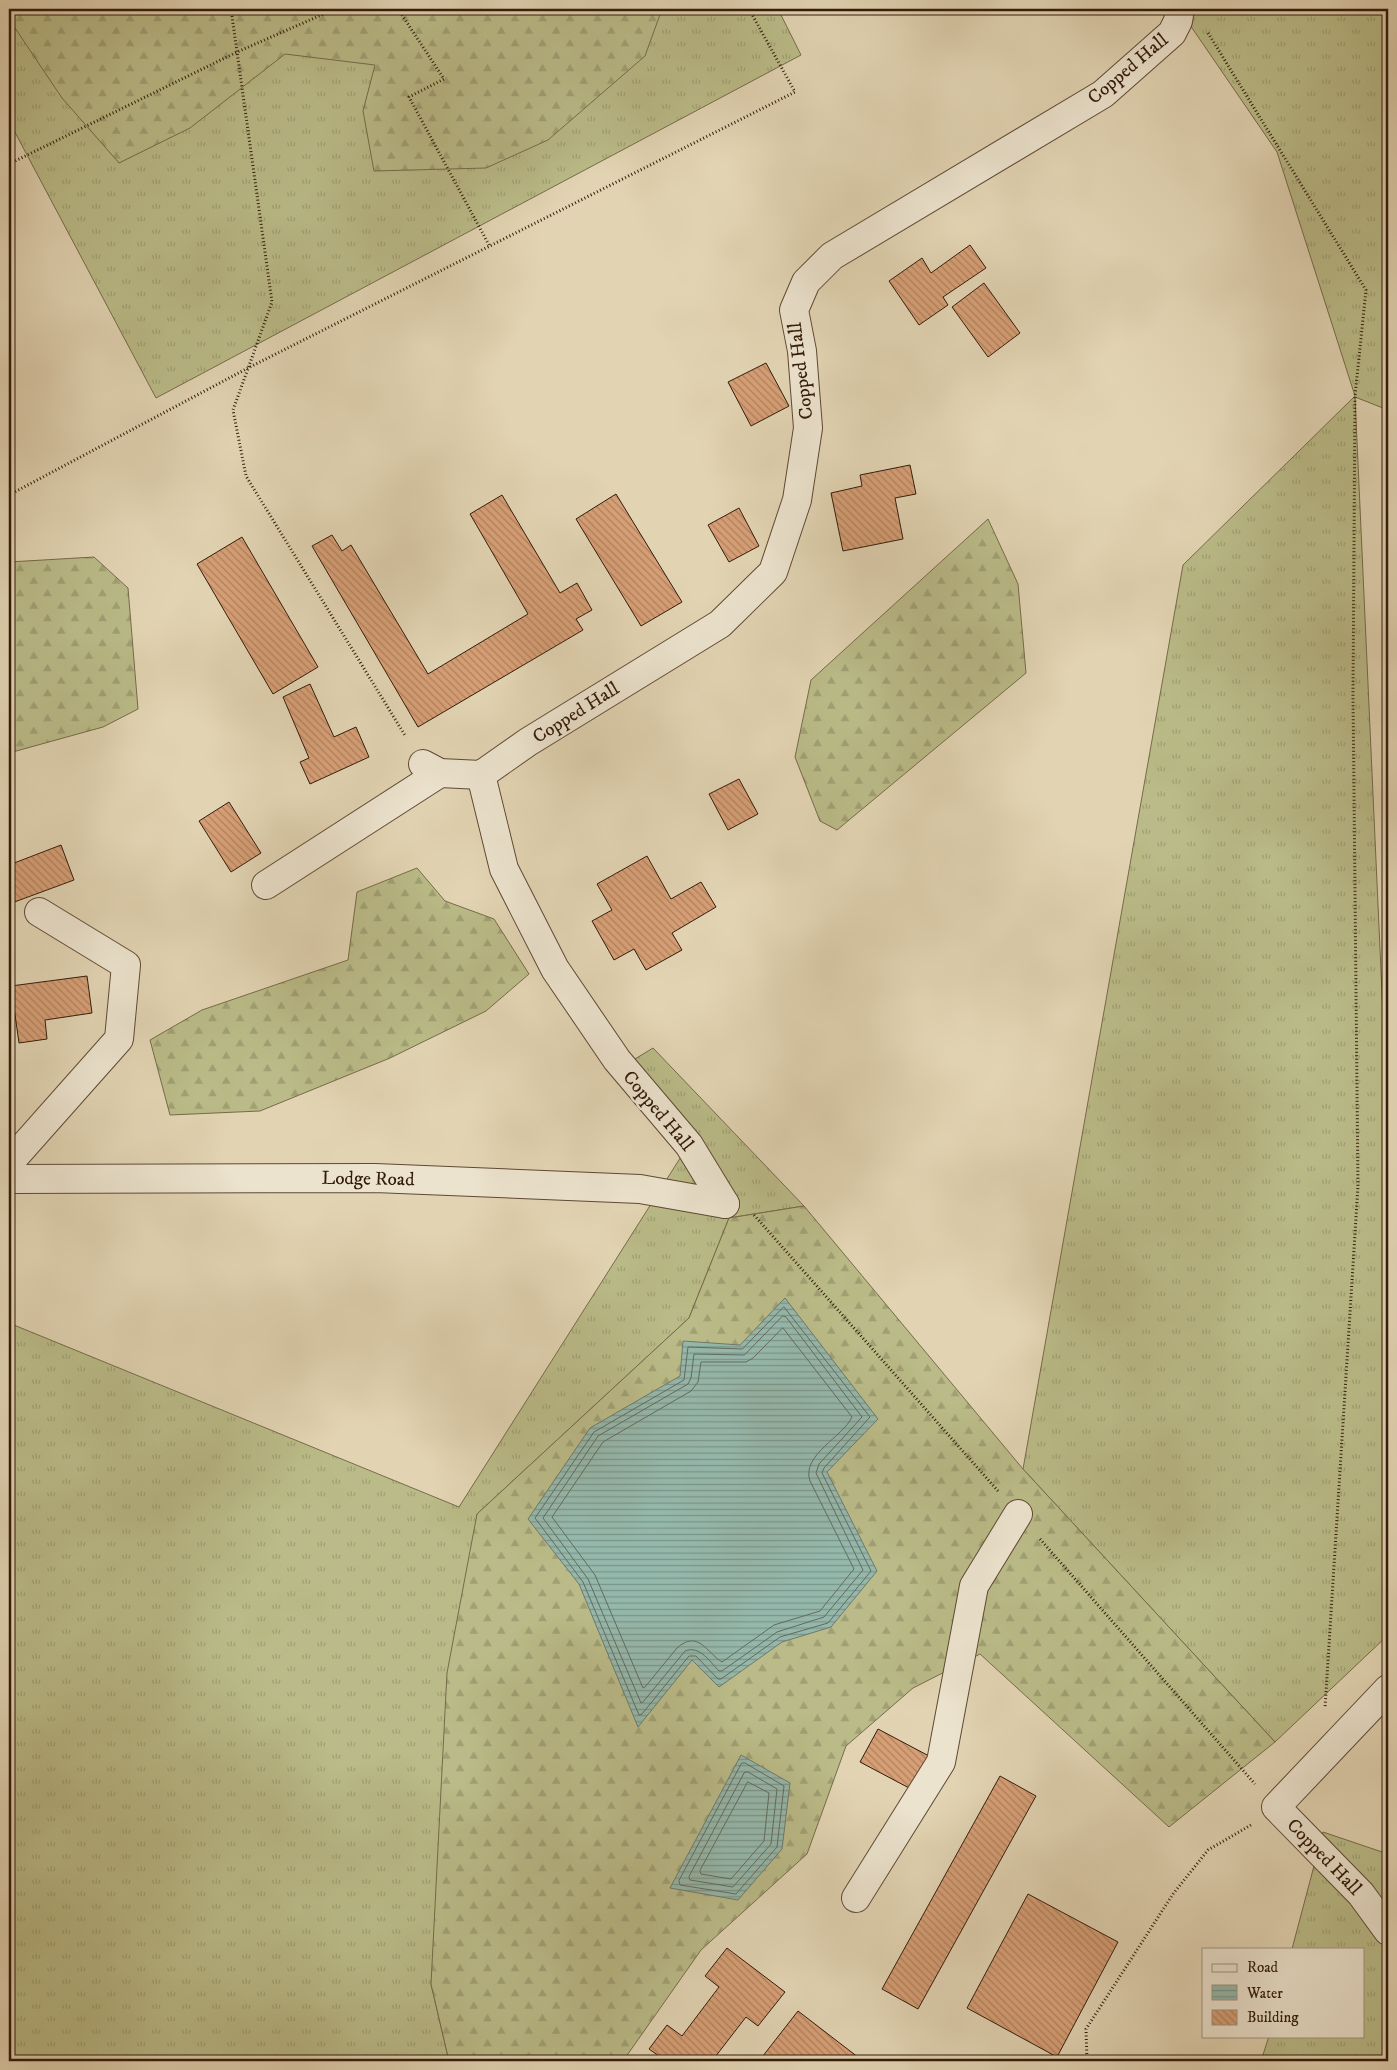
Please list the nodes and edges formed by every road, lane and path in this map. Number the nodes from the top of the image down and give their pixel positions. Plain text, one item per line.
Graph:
1 (231, 9) edge
2 (335, 9) edge
3 (398, 9) edge
4 (750, 9) edge
5 (1180, 9) edge
6 (1204, 27) dead end
7 (237, 52) junction
8 (9, 164) edge
9 (489, 245) junction
10 (248, 368) junction
11 (9, 495) edge
12 (432, 768) junction
13 (481, 775) junction
14 (266, 886) dead end
15 (38, 912) dead end
16 (9, 1163) edge
17 (9, 1179) edge
18 (725, 1204) joint
19 (1018, 1514) dead end
20 (1388, 1689) edge
21 (1340, 1738) junction
22 (1276, 1807) junction
23 (856, 1898) dead end
24 (1388, 1931) edge
25 (1087, 2061) edge

1 - 7 path
2 - 7 path
3 - 9 path
4 - 9 path
5 - 13 lane, Copped Hall
6 - 21 path
7 - 8 path
7 - 10 path
9 - 10 path
10 - 11 path
10 - 12 path
12 - 13 lane
12 - 14 lane
13 - 18 lane, Copped Hall
15 - 16 lane
17 - 18 lane, Lodge Road
19 - 23 lane
20 - 21 lane
21 - 22 lane
22 - 24 lane, Copped Hall
22 - 25 path

